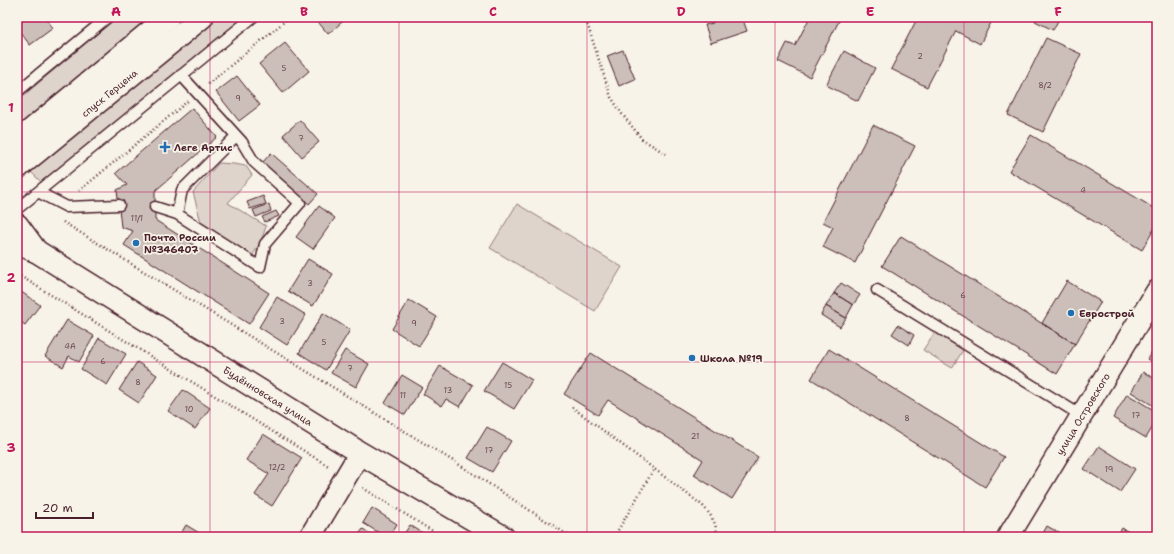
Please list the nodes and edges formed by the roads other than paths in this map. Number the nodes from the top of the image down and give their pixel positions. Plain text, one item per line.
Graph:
1 (108, 17) edge
2 (168, 17) edge
3 (202, 17) edge
4 (253, 17) edge
5 (181, 75) junction
6 (17, 92) edge
7 (236, 136) junction
8 (17, 142) edge
9 (17, 168) edge
10 (38, 192) junction
11 (119, 205) dead end
12 (155, 207) dead end
13 (17, 209) edge
14 (177, 214) junction
15 (17, 225) edge
16 (26, 247) edge
17 (877, 290) dead end
18 (1157, 291) edge
19 (1082, 416) junction
20 (360, 453) junction
21 (310, 537) edge
22 (503, 537) edge
23 (1008, 537) edge

1 - 6 lane
2 - 8 street, спуск Герцена
3 - 9 street, спуск Герцена
4 - 5 lane
5 - 7 lane
5 - 10 lane
7 - 14 lane
7 - 14 lane
10 - 11 lane
10 - 13 lane
12 - 14 lane
15 - 16 street, Будённовская улица
16 - 20 street, Будённовская улица
17 - 19 lane
18 - 19 street, улица Островского
19 - 23 street, улица Островского
20 - 21 street
20 - 22 street, Будённовская улица

